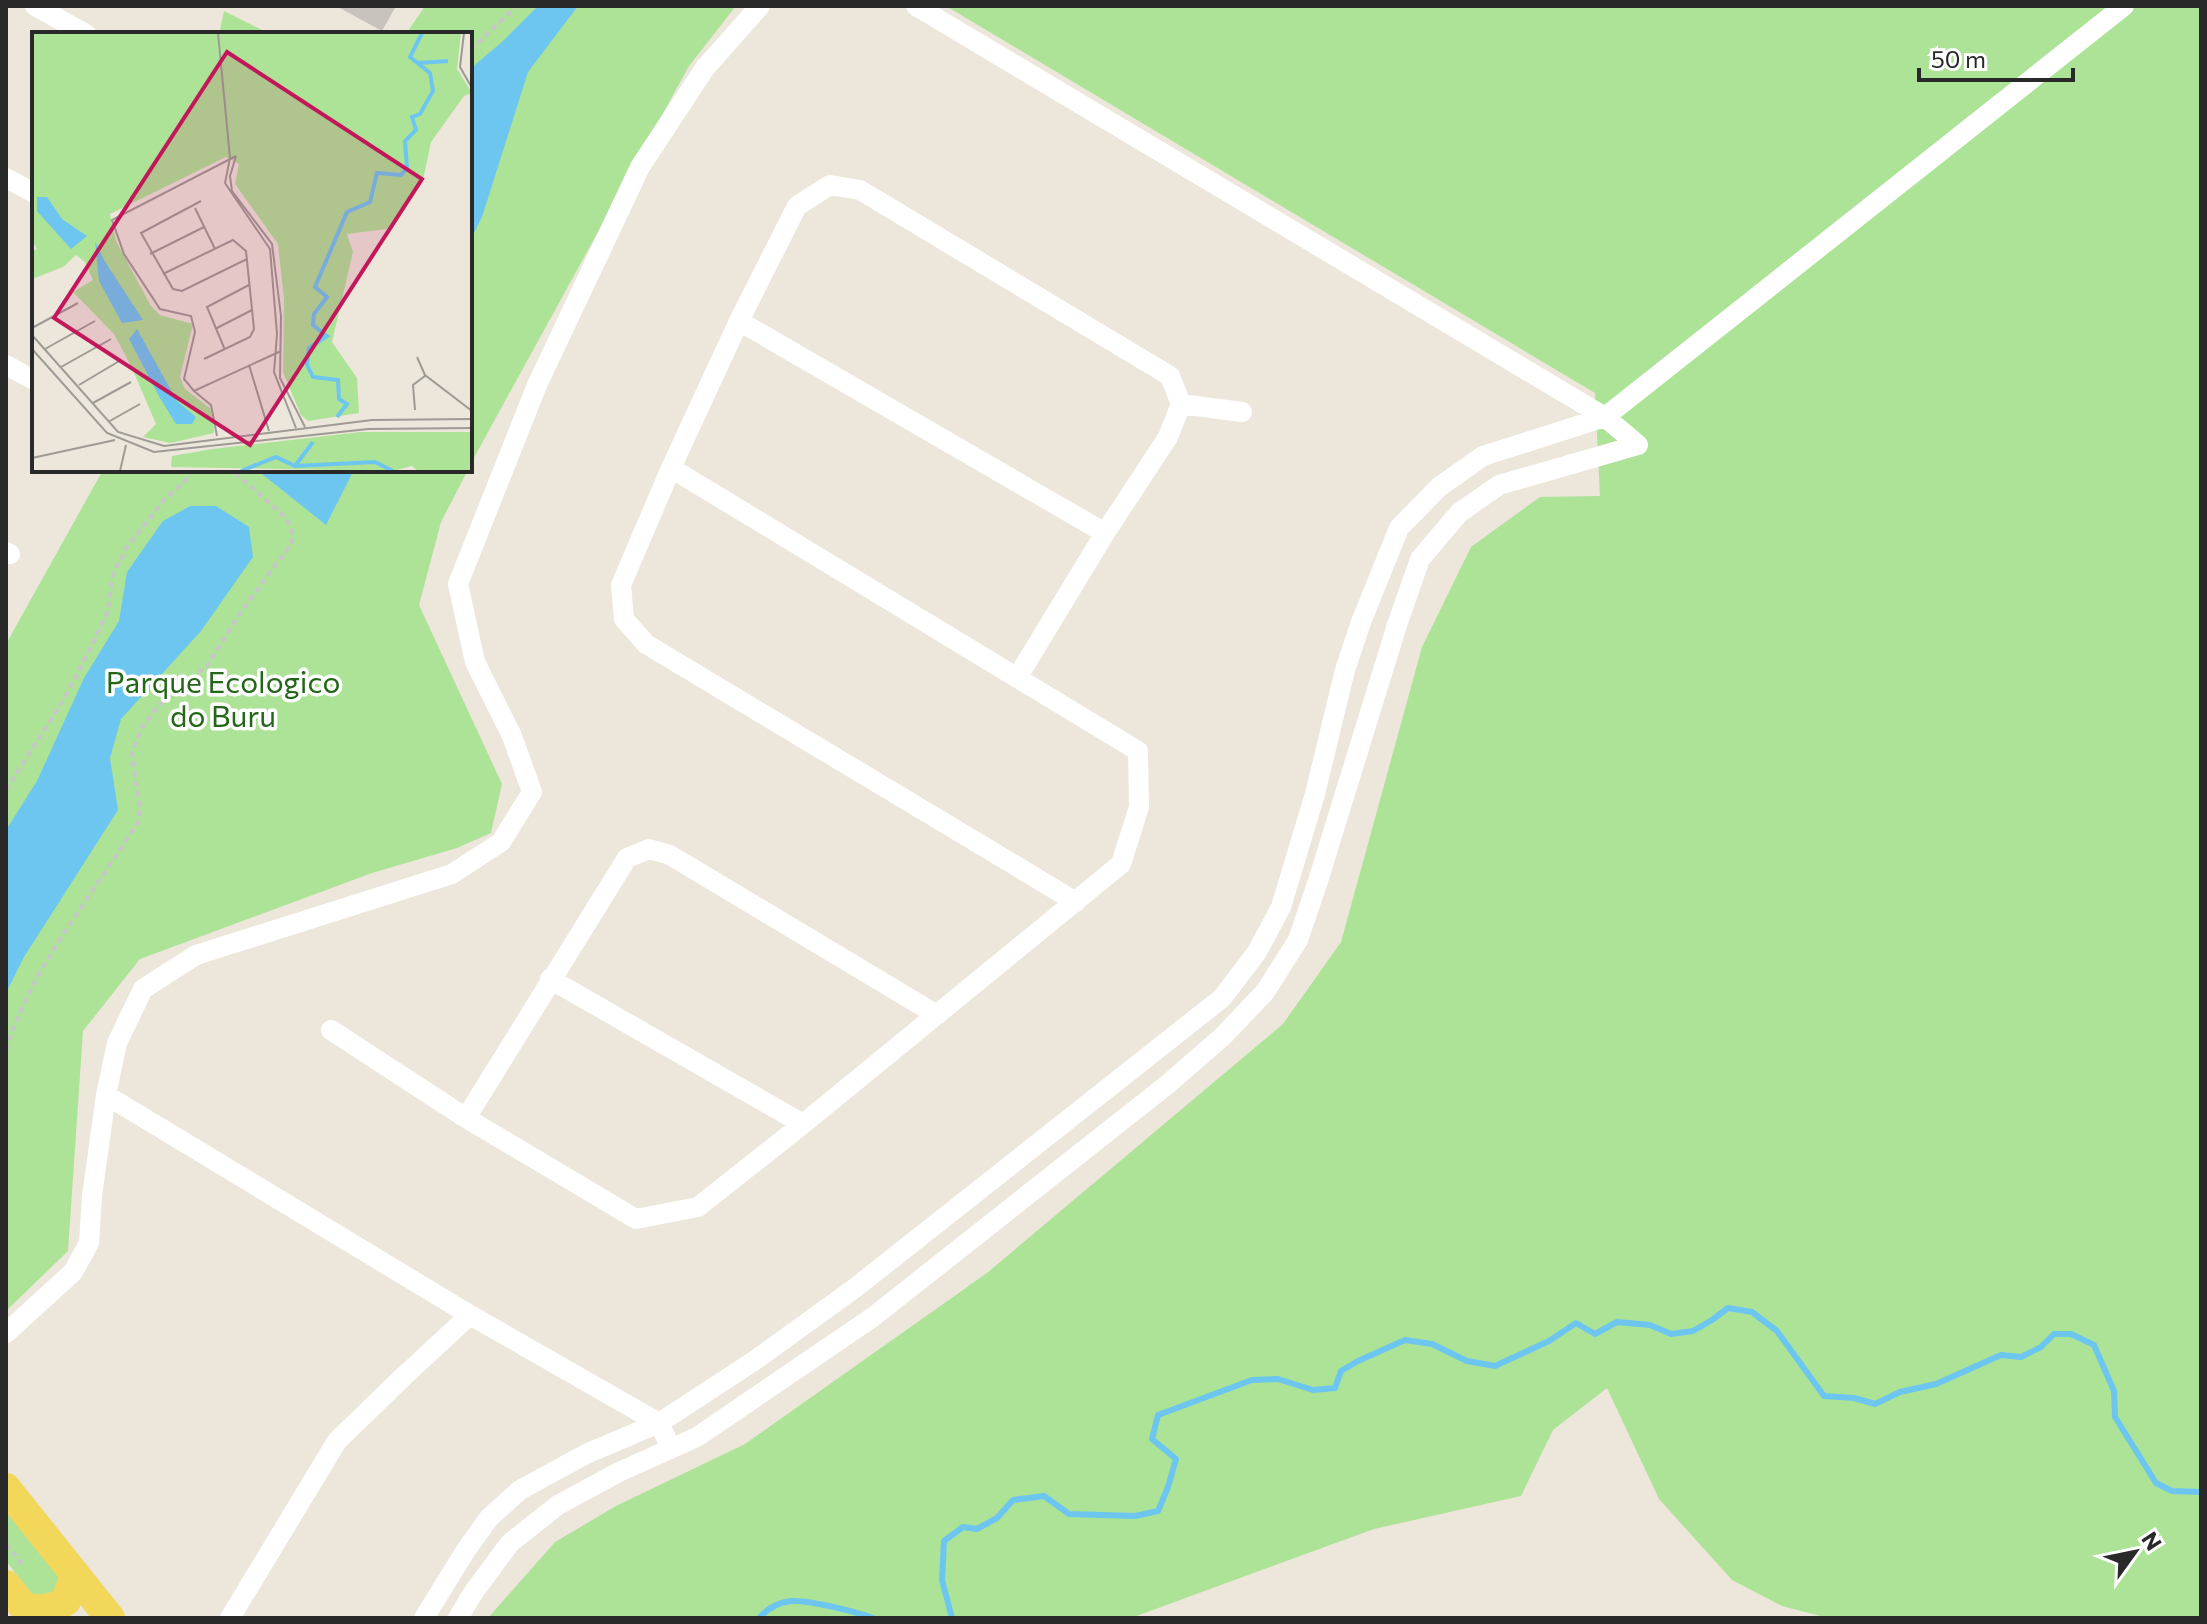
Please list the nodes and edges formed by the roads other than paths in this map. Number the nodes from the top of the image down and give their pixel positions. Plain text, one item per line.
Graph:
1 (35, 6) edge
2 (760, 6) edge
3 (916, 6) edge
4 (2124, 6) edge
5 (82, 32) edge
6 (6, 178) edge
7 (32, 192) edge
8 (739, 321) junction
9 (6, 365) edge
10 (32, 379) edge
11 (1181, 404) junction
12 (1242, 412) dead end
13 (1605, 417) junction
14 (671, 468) junction
15 (1105, 533) junction
16 (1017, 678) junction
17 (1076, 902) junction
18 (550, 979) junction
19 (937, 1015) junction
20 (331, 1030) dead end
21 (106, 1095) junction
22 (466, 1118) junction
23 (803, 1124) junction
24 (470, 1315) junction
25 (6, 1333) edge
26 (659, 1423) junction
27 (671, 1448) junction
28 (6, 1488) edge
29 (75, 1574) junction
30 (21, 1604) edge
31 (110, 1618) edge
32 (230, 1618) edge
33 (424, 1618) edge
34 (458, 1618) edge

1 - 5 street
2 - 21 street
3 - 13 street
4 - 13 street
6 - 7 street
8 - 11 street
8 - 14 street
8 - 15 street
9 - 10 street
11 - 12 street
11 - 15 street
13 - 26 street
13 - 27 street
14 - 16 street
14 - 17 street
15 - 16 street
16 - 17 street
17 - 19 street
18 - 19 street
18 - 22 street
18 - 23 street
19 - 23 street
20 - 22 street
21 - 24 street
21 - 25 street
22 - 23 street
24 - 26 street
24 - 32 street
26 - 27 street
26 - 33 street
27 - 34 street
28 - 29 main road
29 - 30 main road
29 - 31 main road

